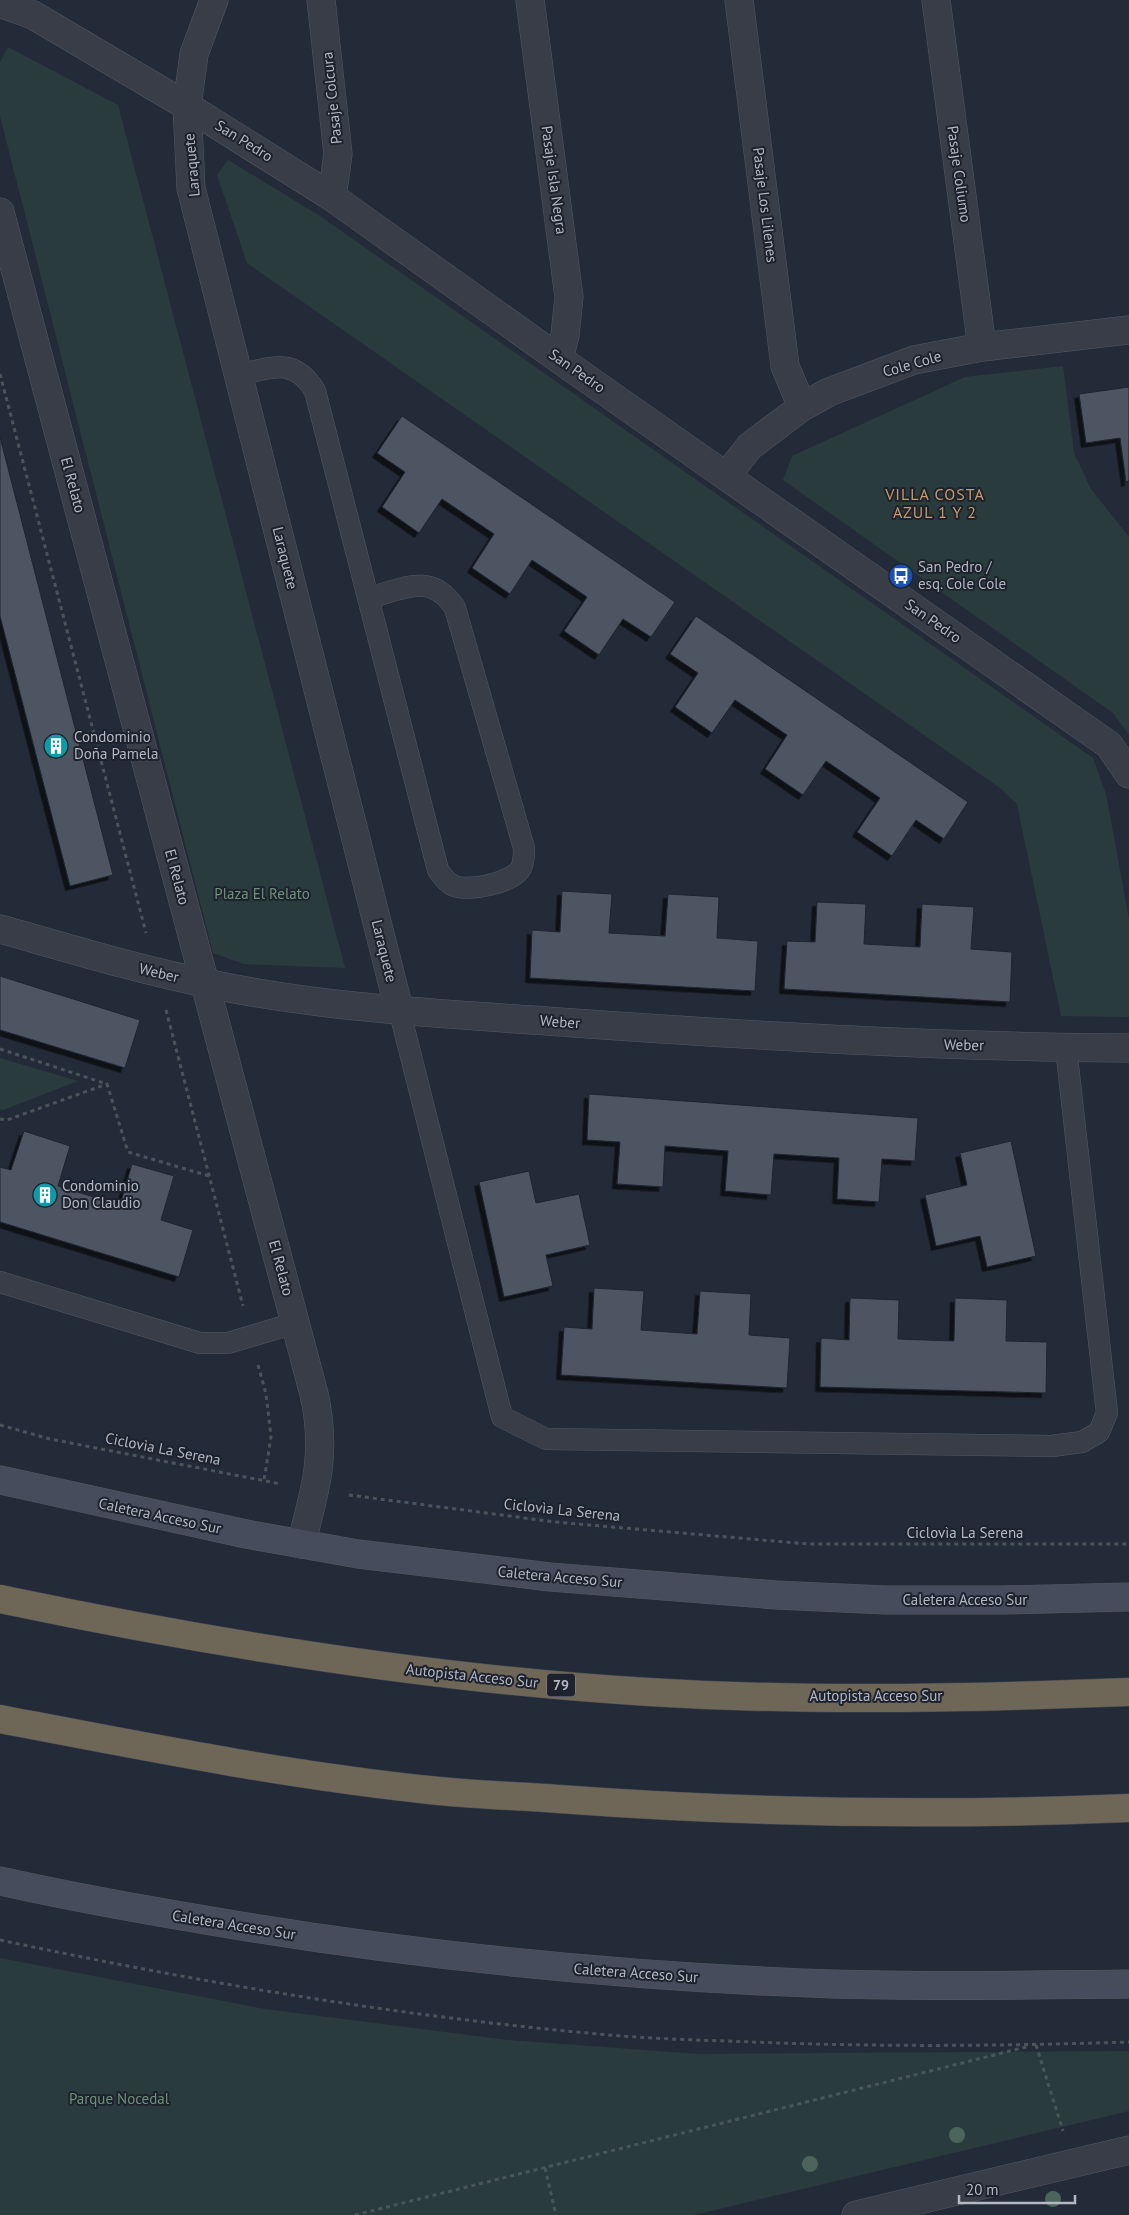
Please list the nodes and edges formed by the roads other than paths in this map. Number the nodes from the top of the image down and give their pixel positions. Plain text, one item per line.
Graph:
1 (214, 0) edge
2 (321, 0) edge
3 (530, 0) edge
4 (739, 0) edge
5 (936, 0) edge
6 (0, 2) edge
7 (187, 106) junction
8 (332, 196) junction
9 (0, 212) edge
10 (1129, 330) edge
11 (982, 347) junction
12 (559, 359) junction
13 (238, 375) junction
14 (802, 407) junction
15 (727, 475) junction
16 (368, 598) junction
17 (1129, 774) edge
18 (0, 929) edge
19 (205, 984) junction
20 (399, 1009) junction
21 (1066, 1048) junction
22 (1129, 1048) edge
23 (0, 1282) edge
24 (295, 1323) junction
25 (0, 1480) edge
26 (301, 1544) junction
27 (1129, 1597) edge
28 (0, 1599) edge
29 (1129, 1692) edge
30 (0, 1719) edge
31 (1129, 1808) edge
32 (0, 1881) edge
33 (1129, 1984) edge
34 (1129, 2150) edge
35 (856, 2215) edge

1 - 7 street, Laraquete
2 - 8 street, Pasaje Colcura
3 - 12 street, Pasaje Isla Negra
4 - 14 street, Pasaje Los Lilenes
5 - 11 street, Pasaje Coliumo
6 - 7 street, San Pedro
7 - 8 street, San Pedro
7 - 13 street, Laraquete
8 - 12 street, San Pedro
9 - 19 street, El Relato
10 - 11 street, Cole Cole
11 - 14 street, Cole Cole
12 - 15 street, San Pedro
13 - 16 lane
13 - 20 street, Laraquete
14 - 15 street, Cole Cole
15 - 17 street, San Pedro
16 - 16 lane
18 - 19 street, Weber
19 - 20 street, Weber
19 - 24 street, El Relato
20 - 21 street, Weber
20 - 21 lane
21 - 22 street, Weber
23 - 24 lane
24 - 26 street, El Relato
25 - 26 main road, Caletera Acceso Sur
26 - 27 main road, Caletera Acceso Sur
28 - 29 highway, Autopista Acceso Sur / 79
30 - 31 highway
32 - 33 main road, Caletera Acceso Sur
34 - 35 street

